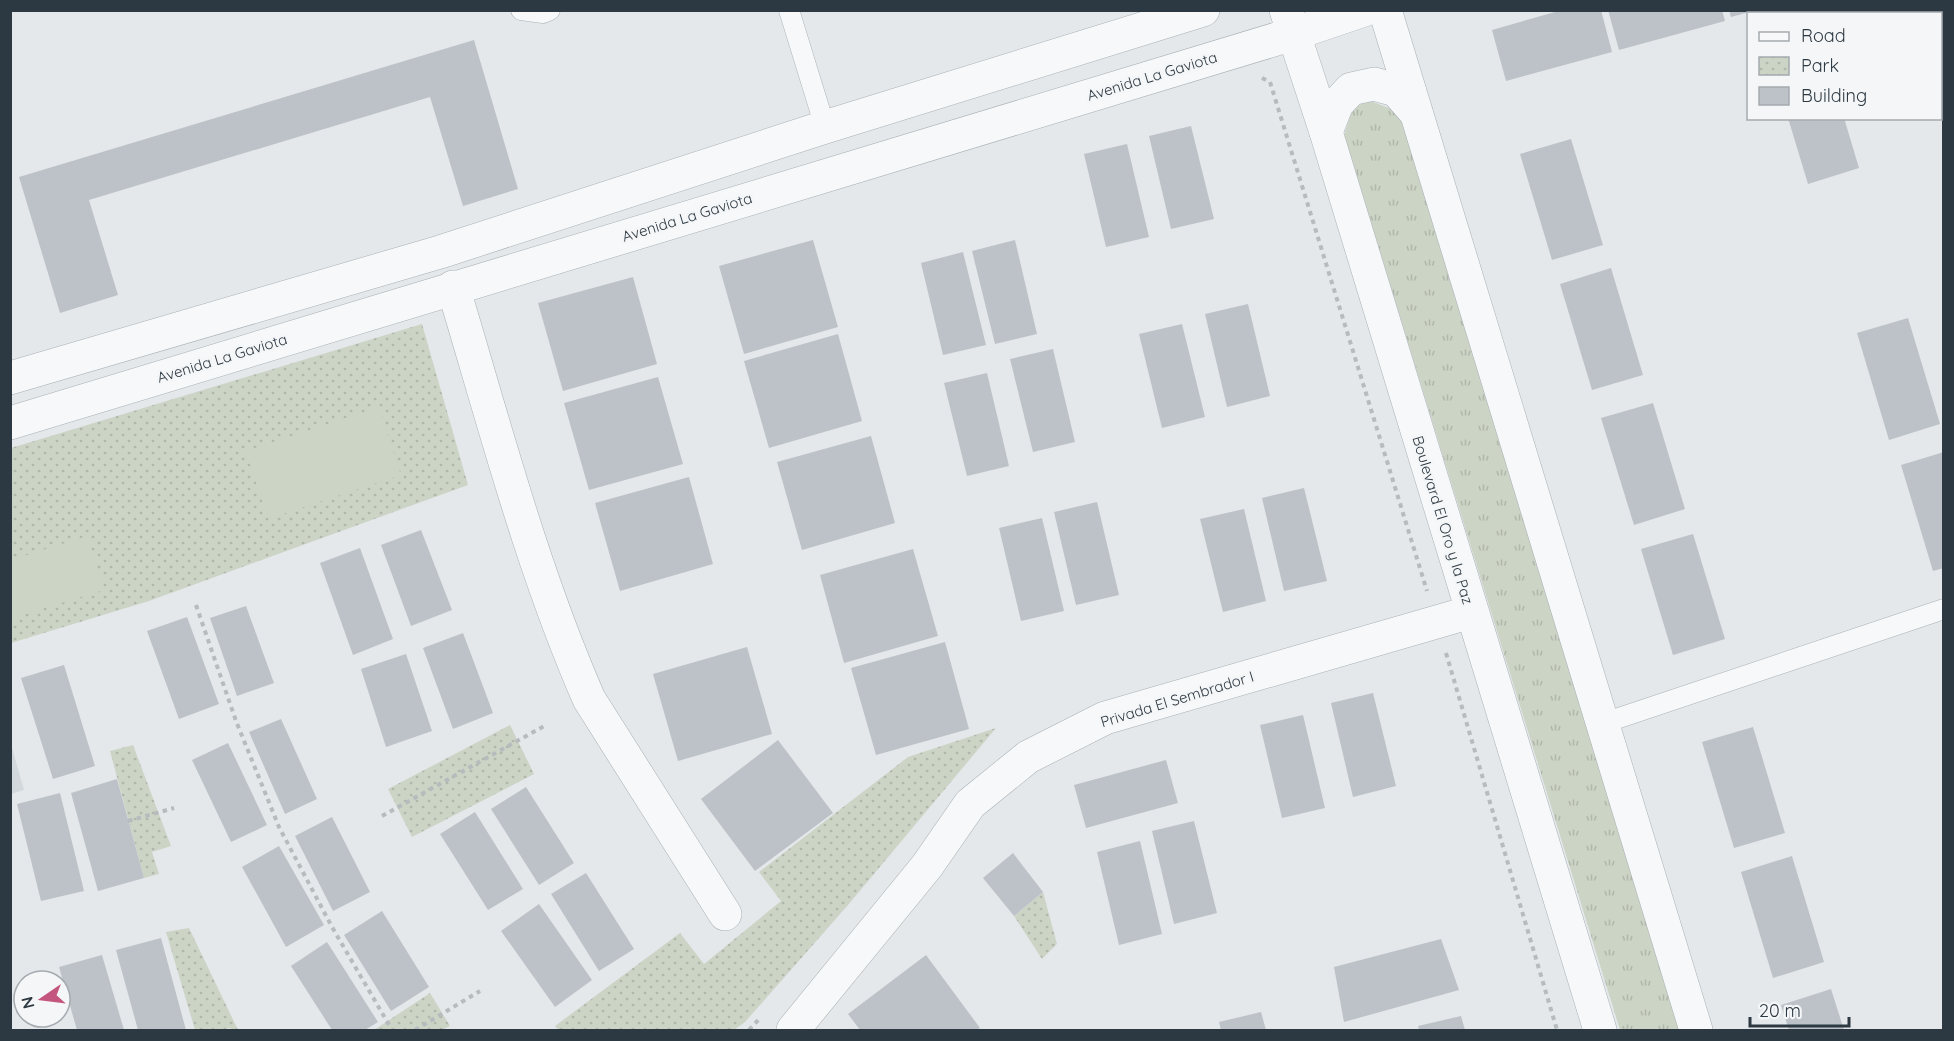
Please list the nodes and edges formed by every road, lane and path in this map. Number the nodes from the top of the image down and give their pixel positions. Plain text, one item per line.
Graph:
1 (521, 10) edge
2 (550, 10) edge
3 (789, 10) edge
4 (1203, 10) edge
5 (1364, 10) edge
6 (1385, 10) edge
7 (1290, 22) edge
8 (1221, 55) junction
9 (1416, 113) junction
10 (825, 127) junction
11 (1326, 132) junction
12 (453, 287) junction
13 (10, 378) edge
14 (10, 423) edge
15 (195, 605) dead end
16 (1944, 609) edge
17 (1471, 612) junction
18 (1437, 623) junction
19 (1604, 723) junction
20 (546, 725) dead end
21 (174, 808) dead end
22 (382, 816) dead end
23 (128, 820) dead end
24 (724, 914) dead end
25 (480, 991) dead end
26 (392, 1030) edge
27 (414, 1030) edge
28 (793, 1030) edge
29 (1557, 1030) edge
30 (1600, 1030) edge
31 (1696, 1030) edge

1 - 2 lane
3 - 10 lane
4 - 10 street
5 - 7 street, Avenida La Gaviota
6 - 9 street
7 - 8 street, Avenida La Gaviota
7 - 11 street, Boulevard El Oro y la Paz
8 - 12 street, Avenida La Gaviota
8 - 18 path
9 - 11 street
9 - 19 street
10 - 13 street
11 - 17 street, Boulevard El Oro y la Paz
12 - 14 street, Avenida La Gaviota
12 - 24 street
15 - 26 path
16 - 19 lane
17 - 18 street, Privada El Sembrador I
17 - 30 street, Boulevard El Oro y la Paz
18 - 28 street, Privada El Sembrador I
18 - 29 path
19 - 31 street
20 - 22 path
21 - 23 path
25 - 27 path

